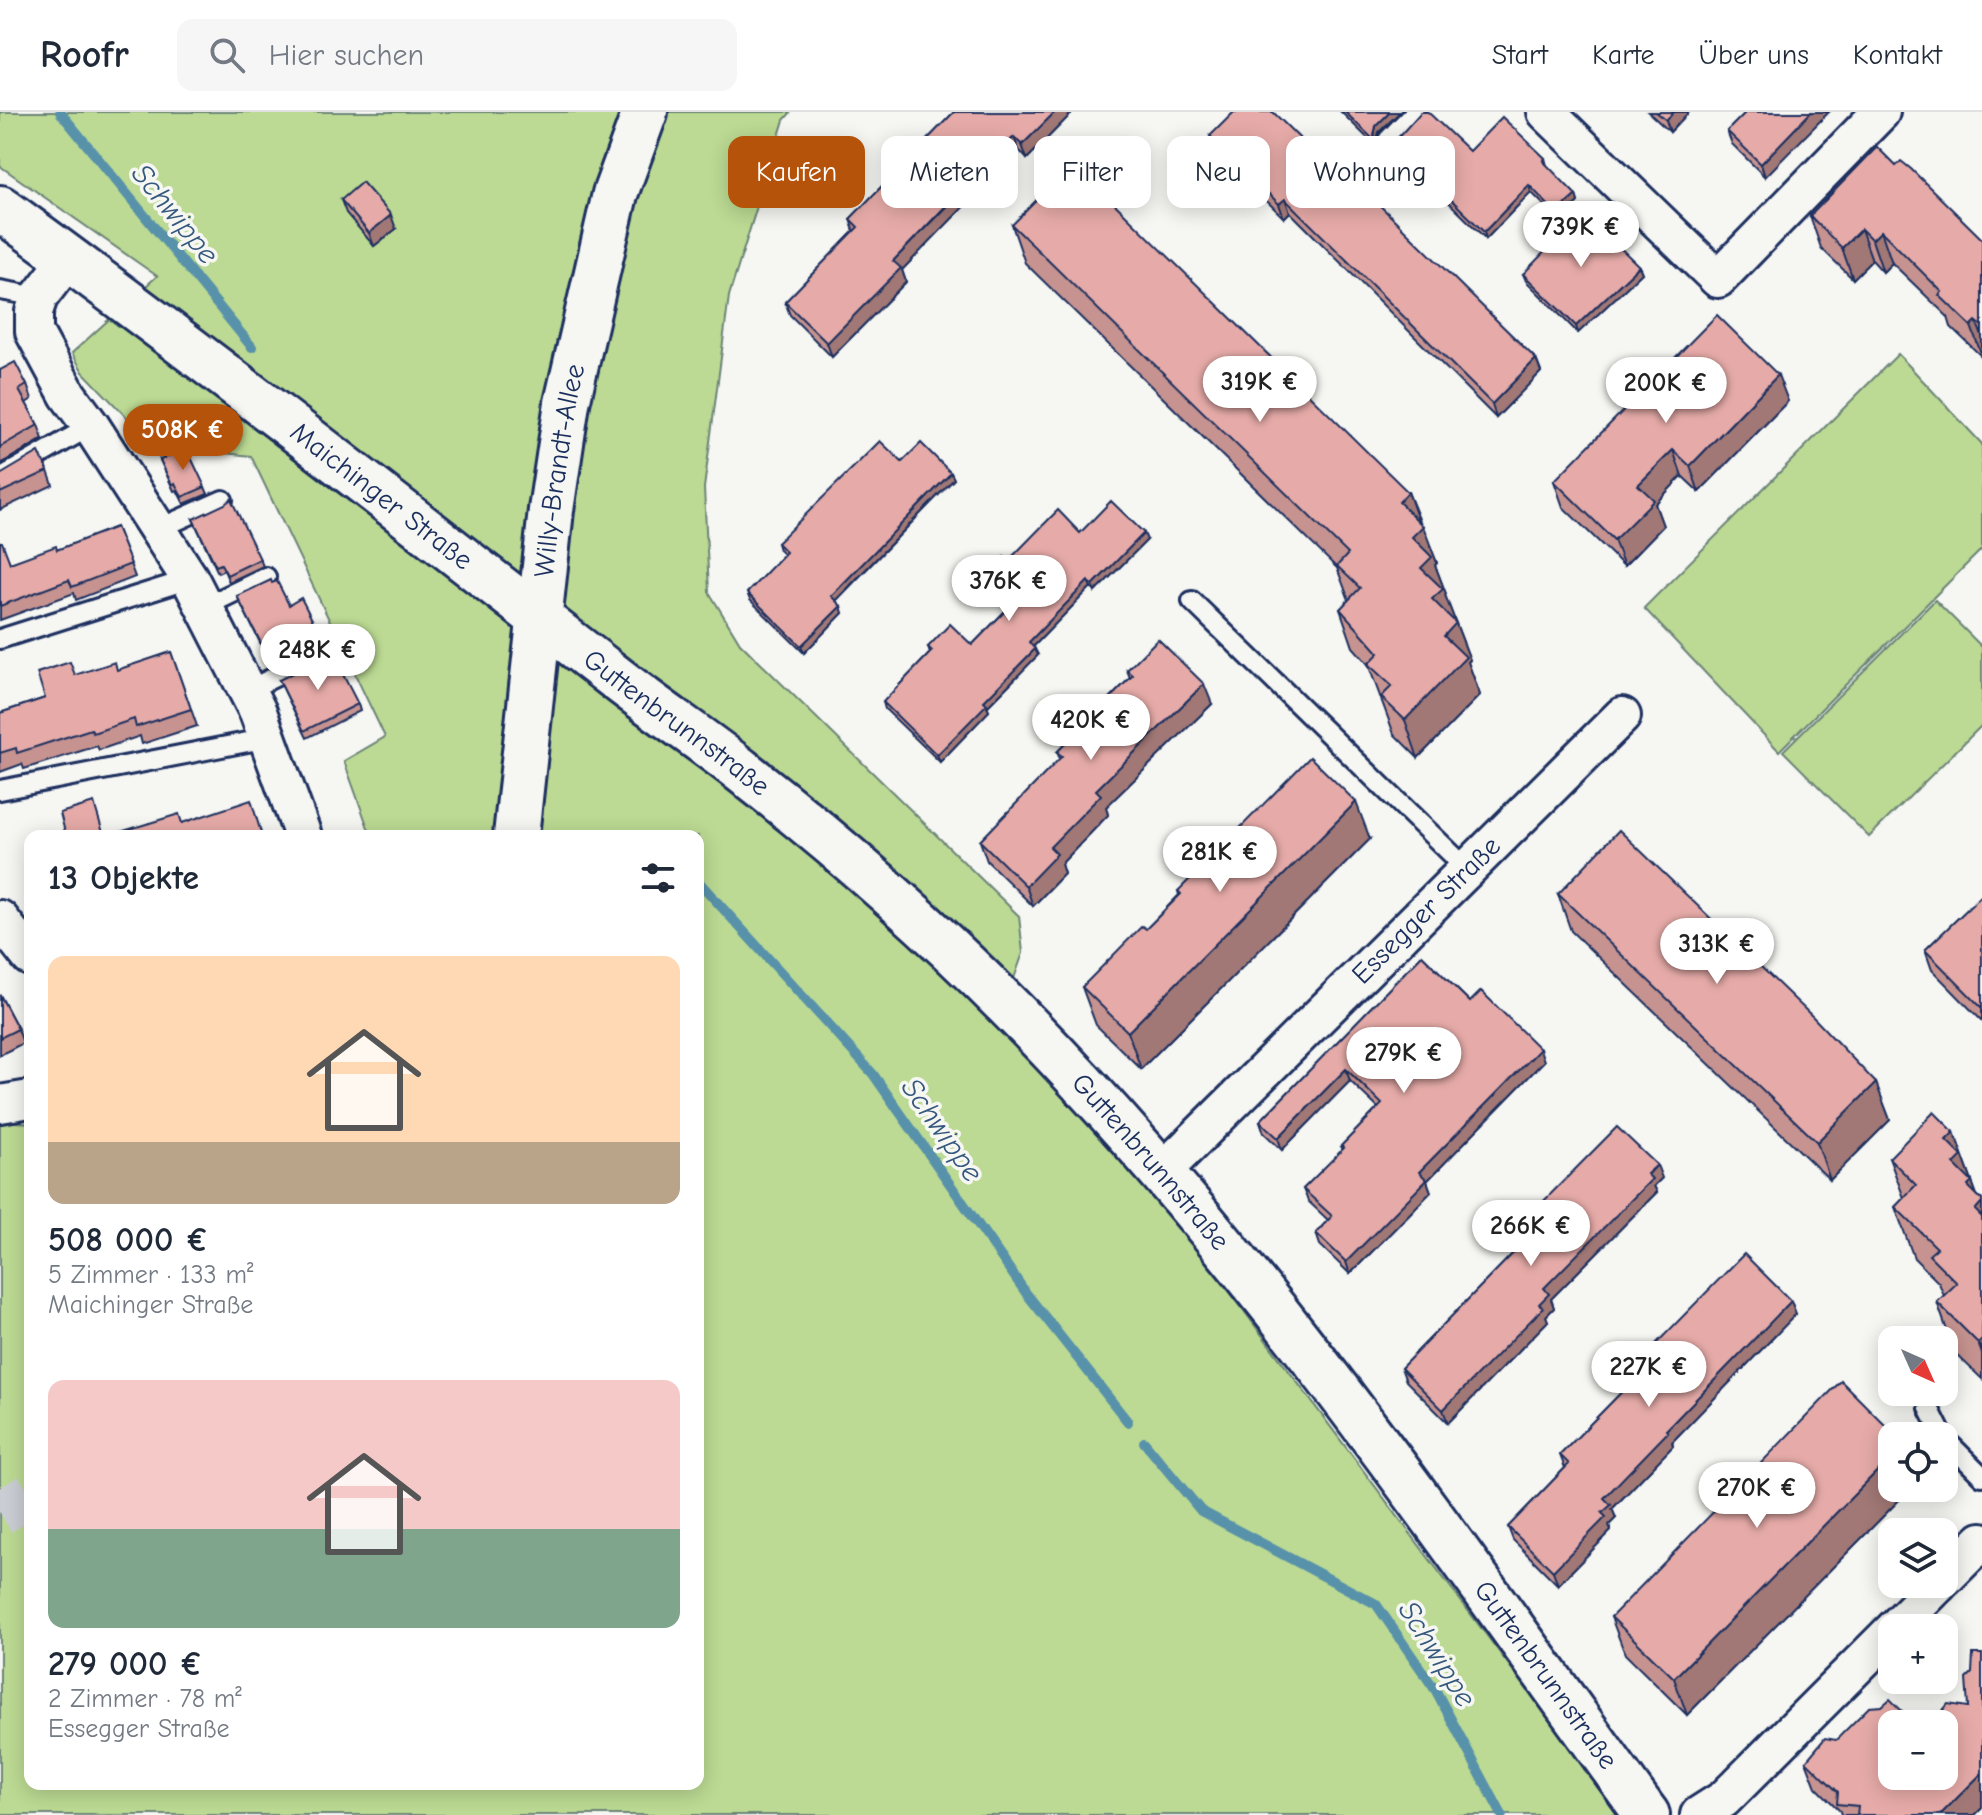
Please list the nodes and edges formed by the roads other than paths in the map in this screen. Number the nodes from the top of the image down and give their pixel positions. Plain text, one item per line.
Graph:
1 (645, 112) edge
2 (1415, 112) edge
3 (1546, 112) edge
4 (1881, 112) edge
5 (1392, 136) edge
6 (0, 208) edge
7 (69, 258) junction
8 (0, 290) edge
9 (39, 297) junction
10 (91, 426) junction
11 (0, 478) edge
12 (223, 500) dead end
13 (158, 529) junction
14 (266, 577) dead end
15 (197, 593) junction
16 (1192, 601) dead end
17 (540, 619) junction
18 (0, 639) edge
19 (322, 654) edge
20 (248, 690) junction
21 (1622, 716) dead end
22 (268, 738) junction
23 (0, 790) edge
24 (301, 830) edge
25 (517, 830) edge
26 (1467, 869) junction
27 (24, 1100) edge
28 (0, 1104) edge
29 (1162, 1172) junction
30 (1929, 1408) dead end
31 (1936, 1422) edge
32 (1958, 1451) edge
33 (1982, 1476) edge
34 (1982, 1541) edge
35 (1958, 1565) edge
36 (1925, 1598) edge
37 (1910, 1614) edge
38 (1878, 1646) edge
39 (1647, 1815) edge
40 (1699, 1815) edge

1 - 17 street, Willy-Brandt-Allee
2 - 5 lane
3 - 4 street
6 - 7 street, Maichinger Straße
7 - 9 street
7 - 17 street, Maichinger Straße
8 - 9 lane
9 - 10 street
10 - 11 lane
10 - 13 street
12 - 13 lane
13 - 15 street
14 - 15 lane
15 - 18 lane
15 - 20 street
16 - 26 lane
17 - 25 street, Willy-Brandt-Allee
17 - 29 street, Guttenbrunnstraße
19 - 20 lane
20 - 22 street
21 - 26 street, Essegger Straße
22 - 23 lane
22 - 24 street
26 - 29 street, Essegger Straße
27 - 28 street
29 - 39 street, Guttenbrunnstraße
30 - 31 lane
32 - 33 lane
34 - 35 street
36 - 37 street
38 - 40 street

